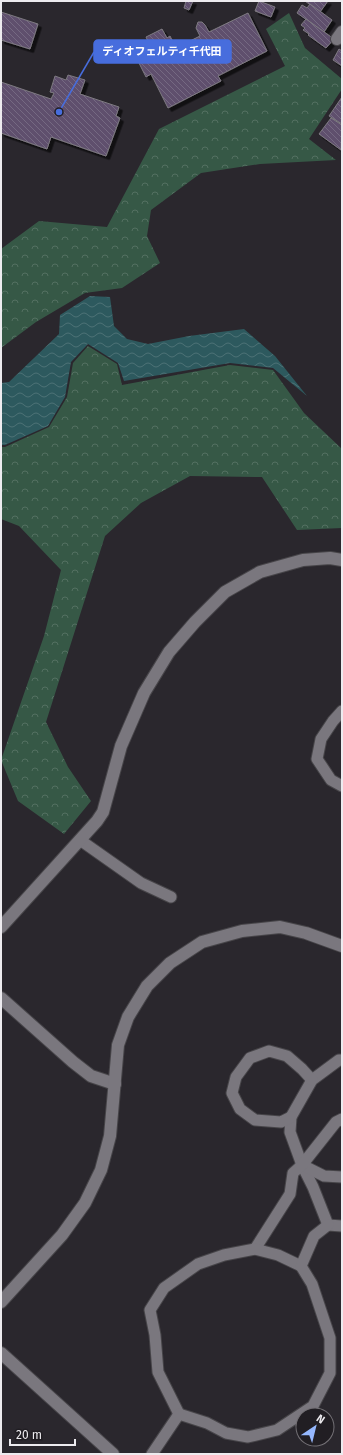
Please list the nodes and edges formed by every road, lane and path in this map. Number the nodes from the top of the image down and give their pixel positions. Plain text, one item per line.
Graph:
1 (342, 560) edge
2 (342, 712) edge
3 (342, 786) edge
4 (80, 840) junction
5 (172, 896) dead end
6 (1, 927) edge
7 (342, 946) edge
8 (1, 998) edge
9 (342, 1060) edge
10 (312, 1080) junction
11 (114, 1084) junction
12 (291, 1117) junction
13 (342, 1119) edge
14 (302, 1165) junction
15 (342, 1177) edge
16 (328, 1225) junction
17 (342, 1226) edge
18 (255, 1249) junction
19 (301, 1266) junction
20 (1, 1302) edge
21 (1, 1353) edge
22 (180, 1414) junction
23 (113, 1454) edge
24 (152, 1454) edge

1 - 4 street
2 - 3 lane
4 - 5 lane
4 - 6 street
7 - 11 street
8 - 11 street
9 - 10 lane
10 - 12 lane
10 - 12 lane
11 - 20 street
12 - 14 lane
13 - 14 lane
14 - 15 lane
14 - 16 lane
14 - 18 lane
16 - 17 lane
16 - 19 lane
18 - 19 lane
18 - 22 lane
19 - 22 lane
21 - 23 street
22 - 24 lane

